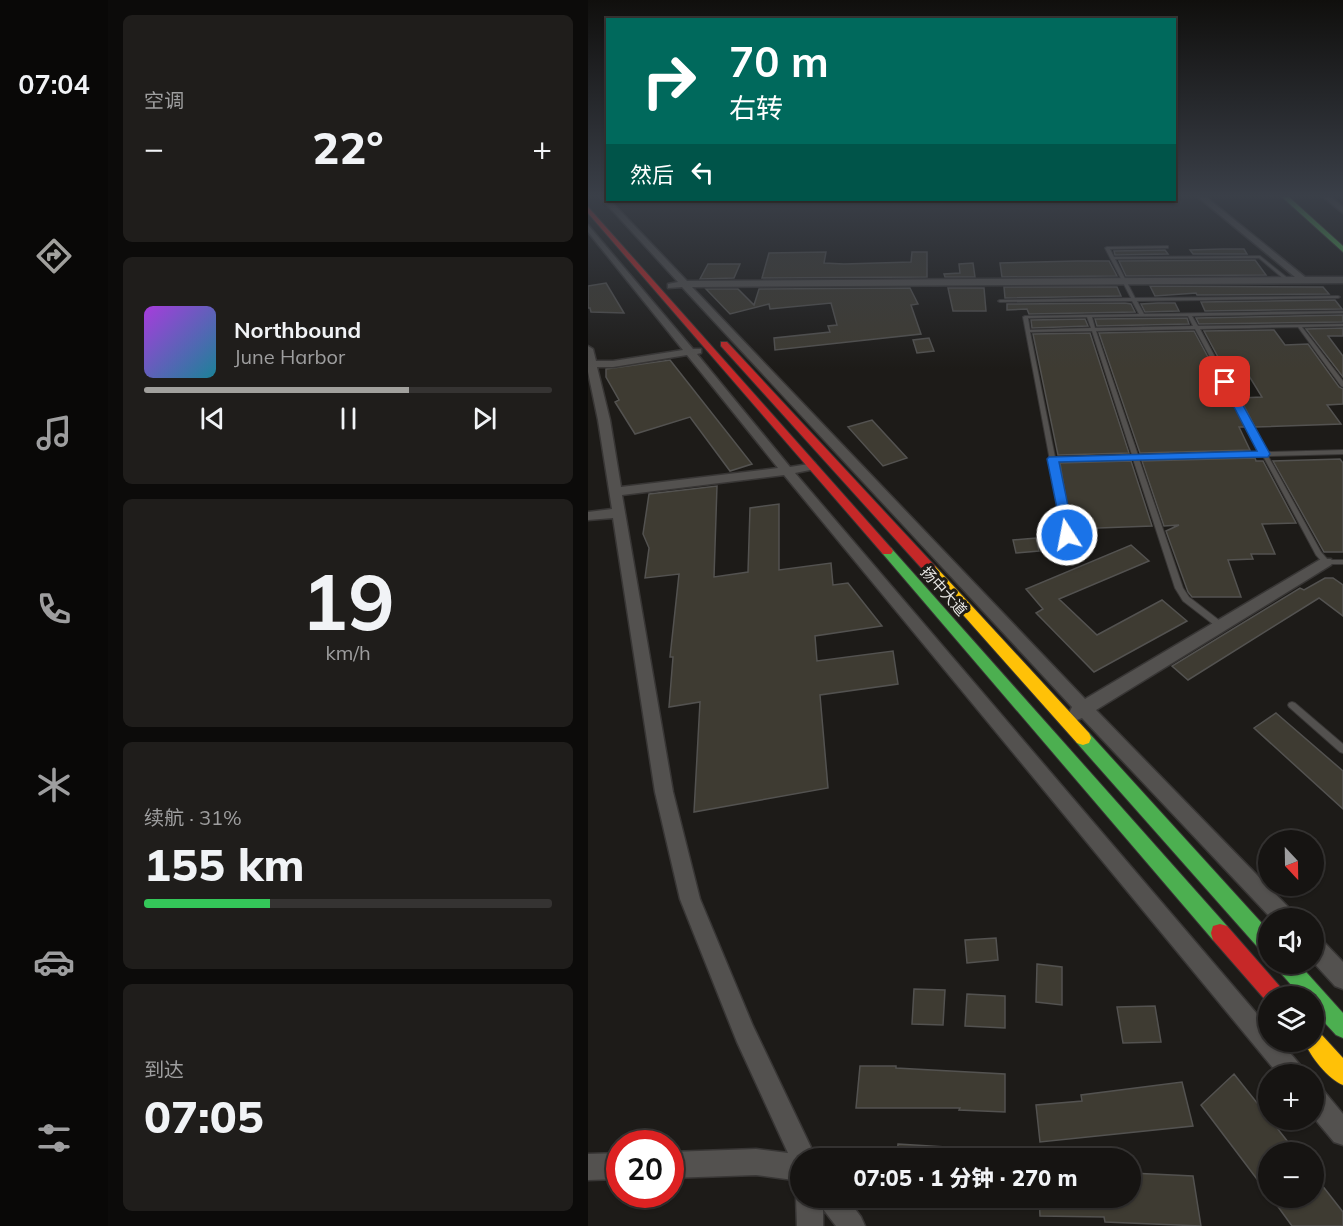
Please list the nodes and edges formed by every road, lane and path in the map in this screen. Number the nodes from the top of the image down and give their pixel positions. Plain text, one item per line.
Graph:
1 (610, 254) edge
2 (627, 254) edge
3 (647, 254) edge
4 (652, 254) edge
5 (1110, 254) edge
6 (1271, 254) edge
7 (1112, 258) junction
8 (1288, 280) junction
9 (1303, 280) junction
10 (1343, 280) edge
11 (1125, 281) junction
12 (678, 285) junction
13 (657, 289) junction
14 (1338, 297) dead end
15 (1133, 298) junction
16 (1000, 300) dead end
17 (1343, 312) edge
18 (1189, 314) junction
19 (1142, 315) junction
20 (1089, 316) junction
21 (1299, 326) junction
22 (1343, 326) edge
23 (1196, 327) junction
24 (1094, 330) junction
25 (1028, 331) junction
26 (725, 344) junction
27 (708, 348) junction
28 (689, 352) junction
29 (589, 359) edge
30 (1343, 385) edge
31 (1343, 453) edge
32 (1264, 454) junction
33 (1135, 457) junction
34 (830, 459) junction
35 (1053, 459) junction
36 (811, 466) junction
37 (787, 471) junction
38 (615, 492) junction
39 (619, 513) junction
40 (588, 516) edge
41 (1067, 535) dead end
42 (1326, 562) junction
43 (1343, 562) edge
44 (969, 611) junction
45 (949, 621) junction
46 (1221, 626) junction
47 (1292, 705) dead end
48 (1084, 709) junction
49 (1066, 720) junction
50 (1045, 732) junction
51 (1343, 749) edge
52 (1275, 908) edge
53 (1258, 933) edge
54 (1324, 958) edge
55 (1295, 974) edge
56 (1343, 978) edge
57 (1266, 986) edge
58 (1343, 1028) edge
59 (1324, 1052) edge
60 (1285, 1064) edge
61 (1343, 1074) edge
62 (1324, 1111) edge
63 (1343, 1133) edge
64 (798, 1148) edge
65 (684, 1165) edge
66 (606, 1166) edge
67 (790, 1166) edge
68 (588, 1167) edge
69 (809, 1208) edge
70 (838, 1208) edge
71 (810, 1226) edge
72 (852, 1226) edge

1 - 28 street
2 - 13 main road, 扬中大道
3 - 12 main road, 扬中大道
4 - 12 street
5 - 7 lane
6 - 9 street
7 - 8 lane
7 - 11 lane
8 - 9 street
8 - 11 street
9 - 10 street
11 - 12 street
11 - 15 lane
12 - 13 main road
12 - 26 main road, 扬中大道
12 - 48 street
13 - 27 main road, 扬中大道
14 - 15 lane
15 - 16 lane
15 - 19 lane
17 - 18 lane
18 - 19 lane
18 - 23 lane
19 - 20 lane
20 - 24 lane
20 - 25 lane
21 - 22 lane
21 - 23 lane
21 - 30 lane
23 - 24 lane
23 - 32 lane
24 - 25 lane
24 - 33 lane
25 - 35 lane
26 - 27 main road
26 - 34 main road, 扬中大道
27 - 28 street
27 - 36 main road, 扬中大道
28 - 29 street
28 - 37 street
29 - 38 street
31 - 32 lane
32 - 33 lane
32 - 42 lane
33 - 35 lane
33 - 46 lane
34 - 36 main road
34 - 44 main road, 扬中大道
35 - 41 lane
36 - 37 street
36 - 45 main road, 扬中大道
37 - 38 street
37 - 60 street
38 - 39 street
39 - 40 street
39 - 64 street
42 - 43 lane
42 - 46 street
44 - 45 main road
44 - 49 main road, 扬中大道
45 - 50 main road, 扬中大道
46 - 48 street
47 - 51 lane
48 - 49 street
48 - 52 street
49 - 50 street
49 - 53 main road, 扬中大道
50 - 57 main road, 扬中大道
54 - 56 street
55 - 58 main road
59 - 61 main road
62 - 63 street
65 - 67 street
66 - 68 street
69 - 71 street
70 - 72 street

